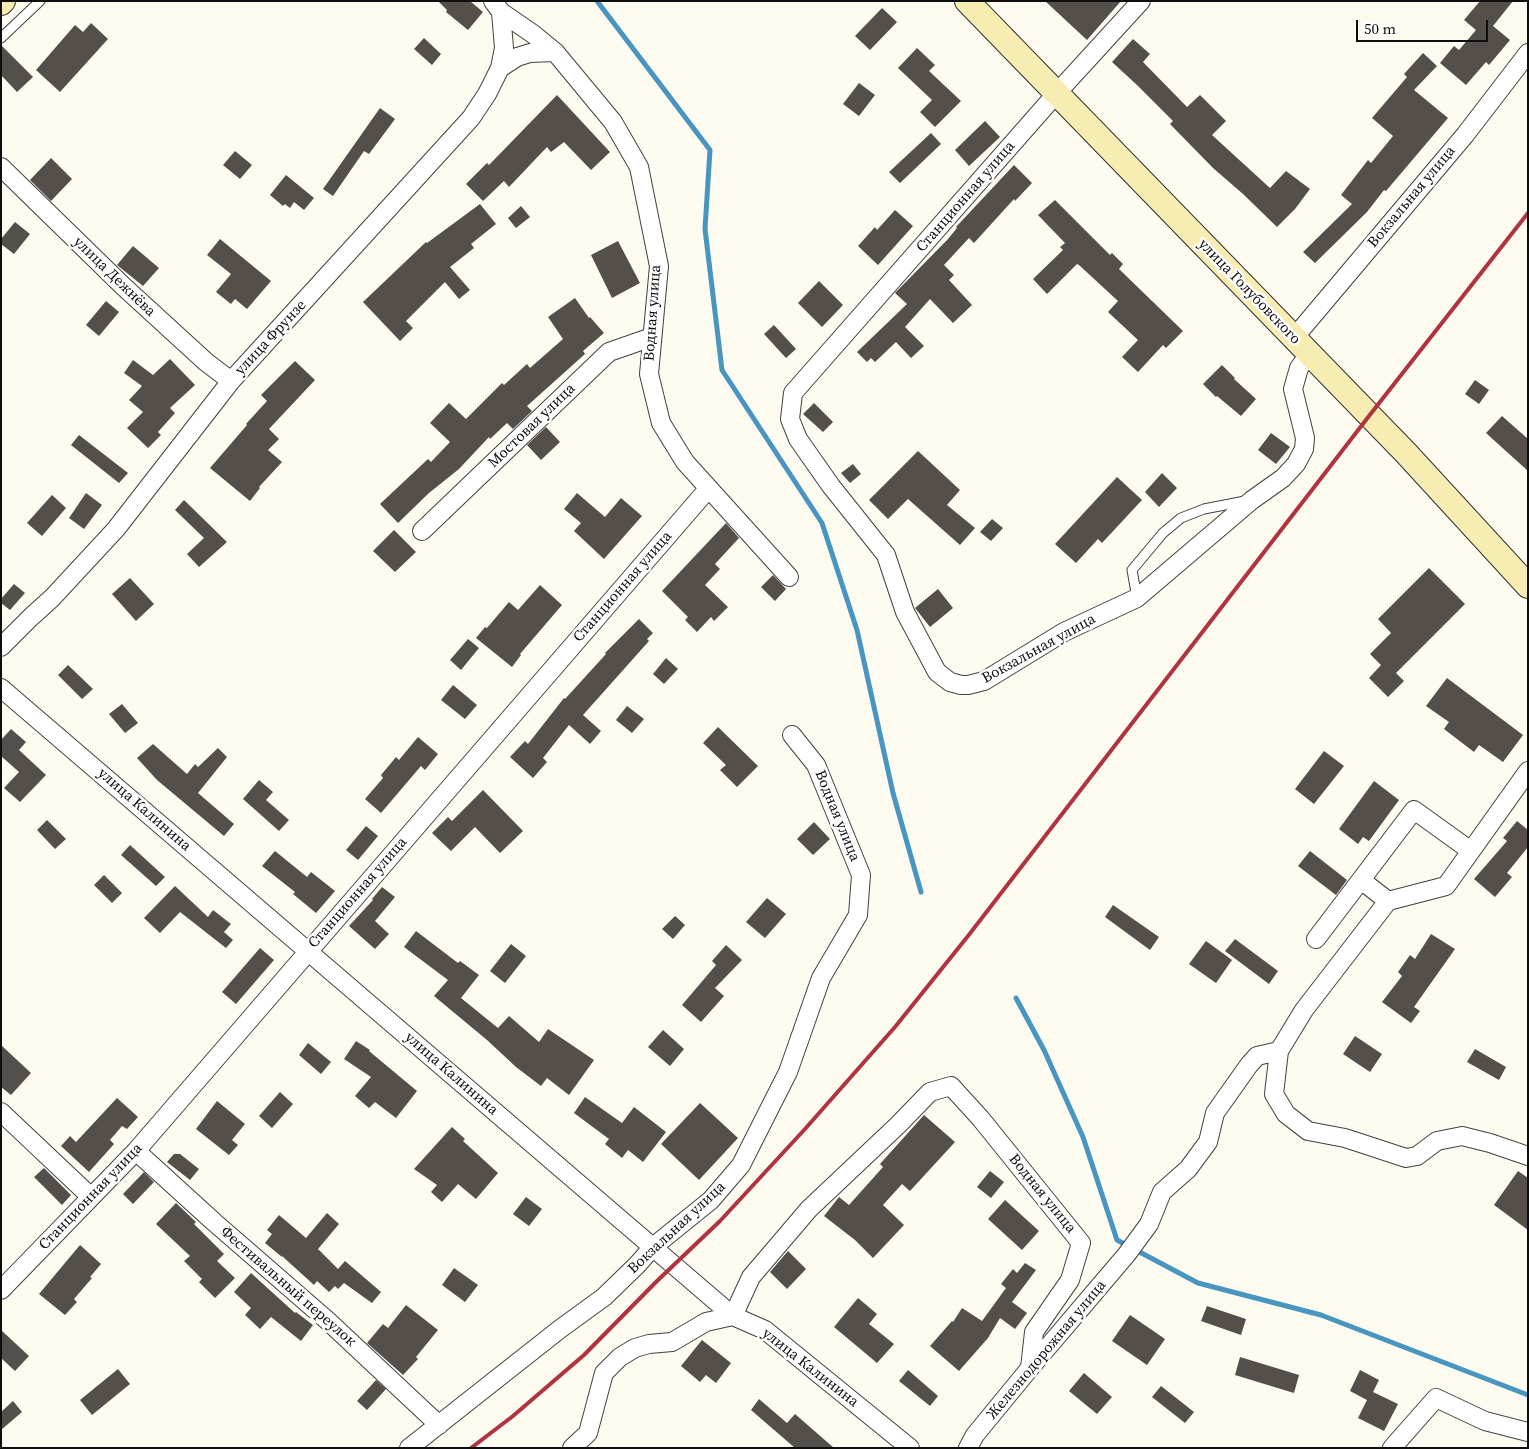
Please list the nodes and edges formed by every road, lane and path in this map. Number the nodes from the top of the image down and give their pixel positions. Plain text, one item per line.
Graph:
1 (40, 1) edge
2 (484, 1) edge
3 (967, 1) edge
4 (1141, 1) edge
5 (499, 13) edge
6 (1, 38) edge
7 (555, 52) junction
8 (1528, 53) edge
9 (500, 68) junction
10 (1056, 94) junction
11 (1, 167) edge
12 (652, 337) junction
13 (1301, 346) junction
14 (231, 382) junction
15 (792, 393) joint
16 (708, 489) junction
17 (1252, 500) junction
18 (422, 531) dead end
19 (789, 577) dead end
20 (1528, 586) edge
21 (1137, 598) junction
22 (1, 647) edge
23 (1, 688) edge
24 (792, 735) dead end
25 (1528, 771) edge
26 (1470, 851) junction
27 (861, 875) joint
28 (1361, 880) junction
29 (1388, 900) junction
30 (1316, 939) dead end
31 (308, 951) junction
32 (1279, 1051) junction
33 (1, 1112) edge
34 (136, 1151) junction
35 (1528, 1156) edge
36 (91, 1197) junction
37 (653, 1247) junction
38 (1, 1290) edge
39 (734, 1316) junction
40 (1030, 1368) junction
41 (439, 1424) junction
42 (1528, 1432) edge
43 (409, 1448) edge
44 (572, 1448) edge
45 (910, 1448) edge
46 (968, 1448) edge
47 (1392, 1448) edge

1 - 6 lane
2 - 5 lane
3 - 10 street, улица Голубовского
4 - 10 street, Станционная улица
5 - 7 street, Водная улица
5 - 9 street, улица Фрунзе
7 - 9 street
7 - 12 street, Водная улица
8 - 13 street, Вокзальная улица
9 - 14 street, улица Фрунзе
10 - 13 street, улица Голубовского
10 - 15 street, Станционная улица
11 - 14 street, улица Дежнёва
12 - 16 street, Водная улица
12 - 18 street, Мостовая улица
13 - 17 street, Вокзальная улица
13 - 20 street, улица Голубовского
14 - 22 street, улица Фрунзе
15 - 21 street, Вокзальная улица
16 - 19 street, Водная улица
16 - 31 street, Станционная улица
17 - 21 street, Вокзальная улица
17 - 21 lane
23 - 31 street, улица Калинина
24 - 27 street, Водная улица
25 - 26 street
26 - 28 street
26 - 29 street
27 - 37 street, Вокзальная улица
28 - 29 street
28 - 30 street
29 - 32 street
31 - 34 street, Станционная улица
31 - 37 street, улица Калинина
32 - 35 street
32 - 40 street, Железнодорожная улица
33 - 36 street
34 - 36 street, Станционная улица
34 - 41 street, Фестивальный переулок
36 - 38 street, Станционная улица
37 - 39 street, улица Калинина
37 - 41 street, Вокзальная улица
39 - 40 street, Водная улица
39 - 44 street
39 - 45 street, улица Калинина
40 - 46 street, Железнодорожная улица
41 - 43 street, Вокзальная улица
42 - 47 street

